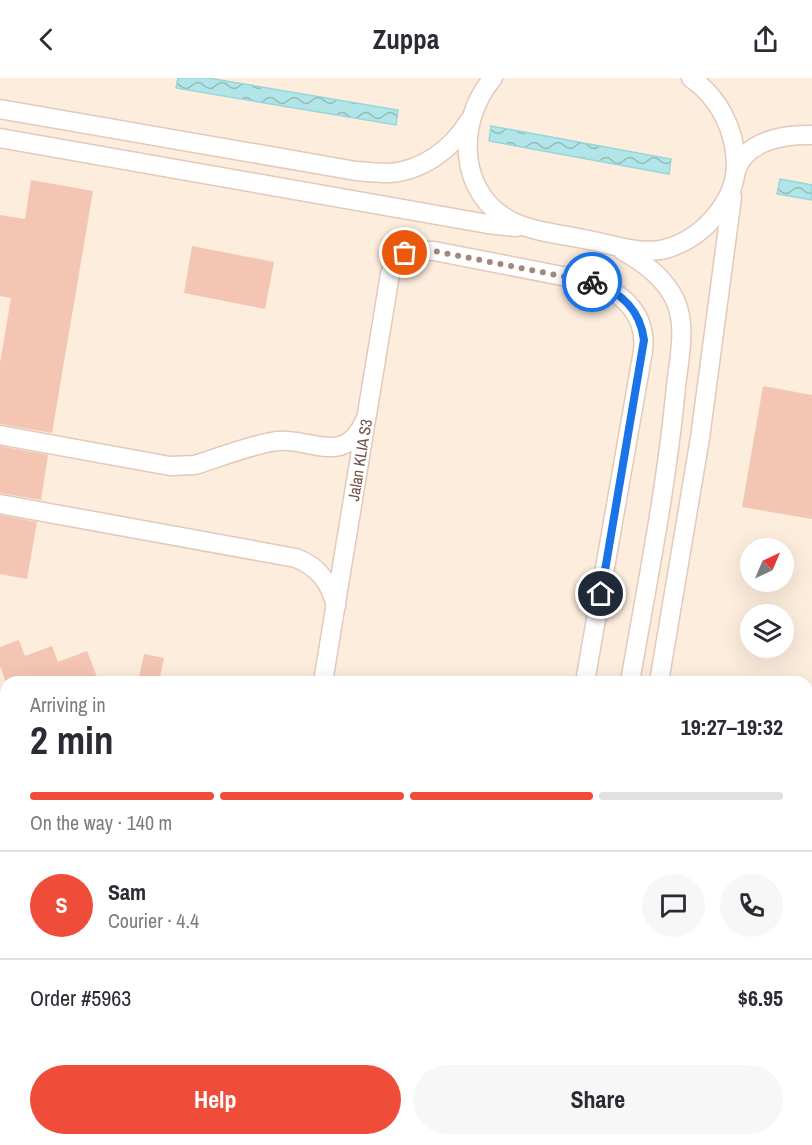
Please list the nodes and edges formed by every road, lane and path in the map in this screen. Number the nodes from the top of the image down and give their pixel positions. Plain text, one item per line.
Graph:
1 (485, 78) edge
2 (493, 78) edge
3 (691, 78) edge
4 (476, 107) junction
5 (0, 109) edge
6 (812, 135) edge
7 (0, 138) edge
8 (735, 177) junction
9 (533, 228) junction
10 (612, 245) junction
11 (369, 410) junction
12 (0, 435) edge
13 (0, 504) edge
14 (336, 609) junction
15 (324, 676) edge
16 (586, 676) edge
17 (631, 676) edge
18 (660, 676) edge

1 - 4 street
2 - 4 street
3 - 8 street
4 - 5 street
4 - 9 street
6 - 8 street
7 - 9 street
8 - 10 street
8 - 18 street
9 - 10 street
10 - 17 street
11 - 12 street
11 - 14 street, Jalan KLIA S3
11 - 16 street, Jalan KLIA S3
13 - 14 street
14 - 15 street, Jalan KLIA S3

